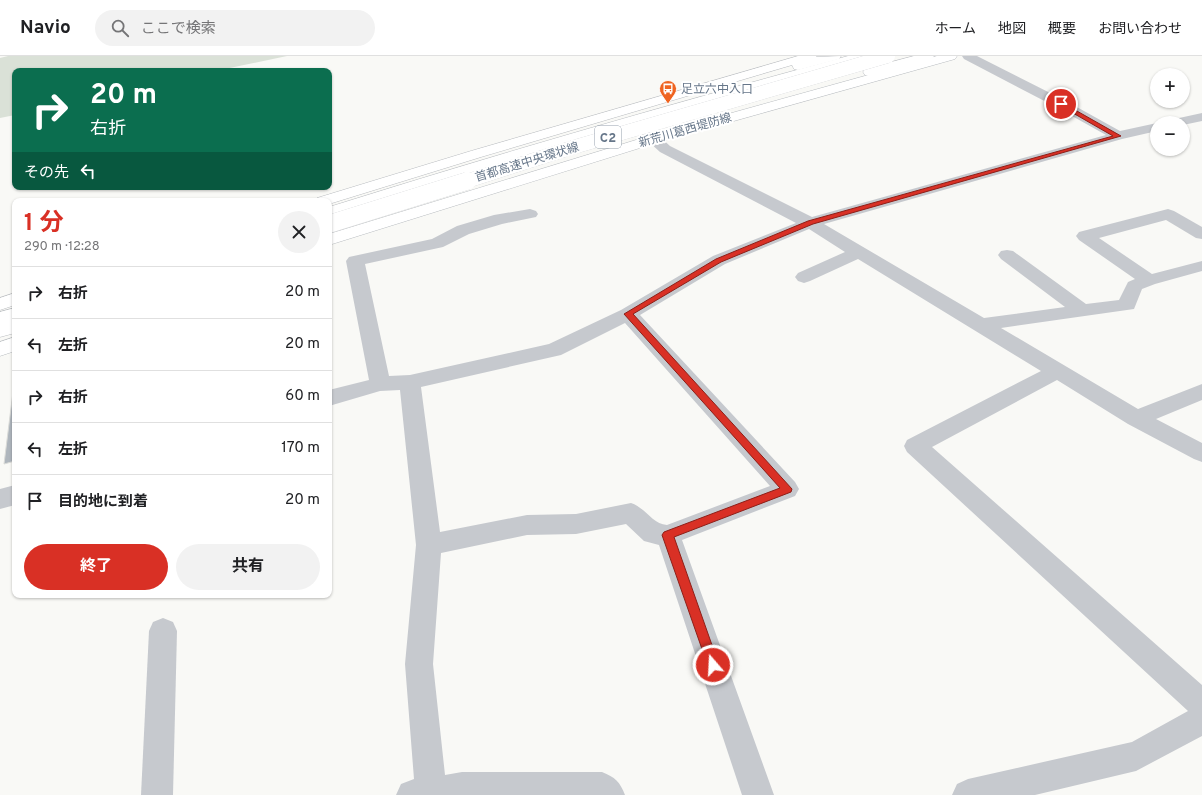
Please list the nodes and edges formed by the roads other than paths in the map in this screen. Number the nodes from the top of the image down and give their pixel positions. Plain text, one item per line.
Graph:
1 (811, 56) edge
2 (835, 56) edge
3 (862, 56) edge
4 (888, 56) edge
5 (928, 56) edge
6 (951, 56) edge
7 (968, 56) edge
8 (629, 115) junction
9 (1150, 129) edge
10 (1118, 136) junction
11 (654, 139) junction
12 (494, 172) junction
13 (332, 199) edge
14 (332, 211) edge
15 (530, 214) dead end
16 (332, 223) edge
17 (810, 223) junction
18 (1202, 234) edge
19 (332, 239) edge
20 (859, 252) junction
21 (1007, 255) dead end
22 (1202, 266) edge
23 (804, 277) dead end
24 (1149, 280) junction
25 (12, 300) edge
26 (0, 304) edge
27 (1082, 311) junction
28 (628, 314) junction
29 (12, 315) edge
30 (0, 319) edge
31 (979, 325) junction
32 (12, 327) edge
33 (0, 331) edge
34 (12, 345) edge
35 (0, 349) edge
36 (1056, 371) junction
37 (410, 382) junction
38 (380, 384) junction
39 (1202, 392) edge
40 (332, 397) edge
41 (1136, 418) junction
42 (1202, 454) edge
43 (12, 496) edge
44 (0, 499) edge
45 (668, 535) junction
46 (429, 544) junction
47 (163, 631) dead end
48 (1202, 704) edge
49 (1202, 720) edge
50 (462, 792) edge
51 (422, 793) edge
52 (157, 795) edge
53 (609, 795) edge
54 (758, 795) edge
55 (968, 795) edge

1 - 8 main road, 首都高速中央環状線 / C2
2 - 8 main road
3 - 8 main road, 新荒川葛西堤防線
4 - 12 main road, 首都高速中央環状線 / C2, bridge
5 - 12 main road, bridge
6 - 11 main road, 新荒川葛西堤防線
7 - 10 street
8 - 11 street
8 - 13 main road, 首都高速中央環状線 / C2
8 - 14 main road, 新荒川葛西堤防線
9 - 10 street
10 - 17 street
11 - 17 street
11 - 19 main road, 新荒川葛西堤防線
12 - 16 main road, 首都高速中央環状線 / C2, bridge
15 - 38 street
17 - 20 street
17 - 28 street
18 - 24 street
20 - 23 street
20 - 31 street
21 - 27 street
22 - 24 street
24 - 27 street
25 - 26 main road
27 - 31 street
28 - 37 street
28 - 45 street
29 - 30 main road
31 - 36 street
32 - 33 main road
34 - 35 main road
36 - 41 street
36 - 48 street
37 - 38 street
37 - 46 street
38 - 40 street
39 - 41 street
41 - 42 street
43 - 44 street
45 - 46 street
45 - 54 street
46 - 51 street
47 - 52 street
49 - 55 street
50 - 51 street
50 - 53 street

